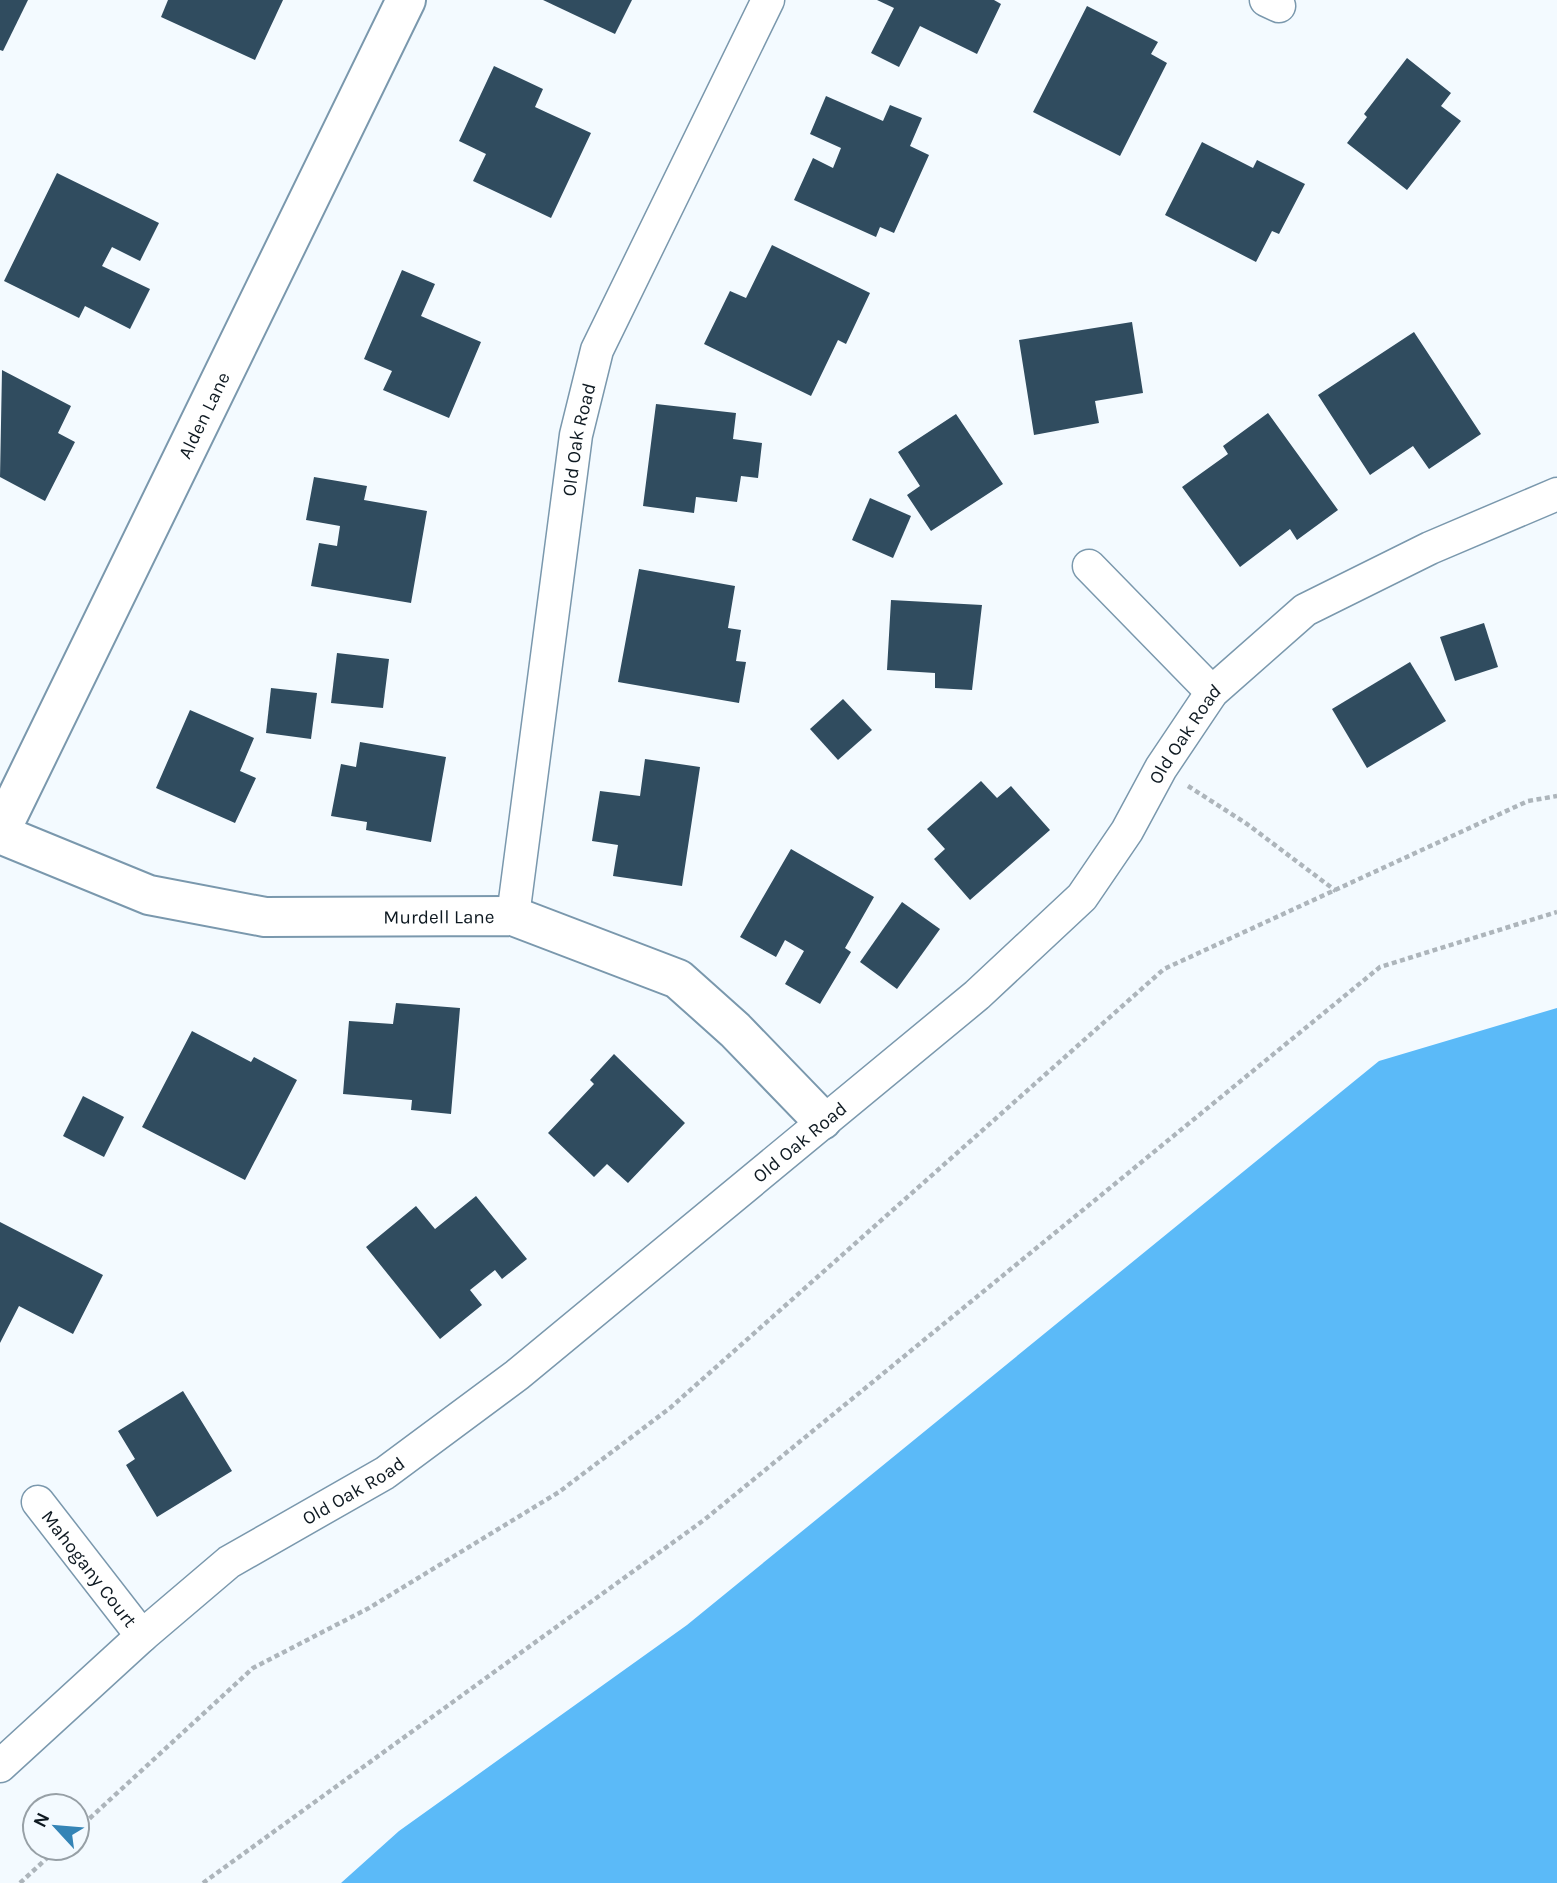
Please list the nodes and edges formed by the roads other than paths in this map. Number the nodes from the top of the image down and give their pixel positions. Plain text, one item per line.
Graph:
1 (406, 0) edge
2 (768, 0) edge
3 (1557, 494) edge
4 (1089, 566) dead end
5 (1212, 692) junction
6 (0, 833) edge
7 (513, 916) junction
8 (822, 1120) junction
9 (38, 1502) dead end
10 (142, 1636) junction
11 (0, 1766) edge

1 - 6 street, Alden Lane
2 - 7 street, Old Oak Road
3 - 5 street, Old Oak Road
4 - 5 street
5 - 8 street, Old Oak Road
6 - 7 street, Murdell Lane
7 - 8 street, Murdell Lane
8 - 10 street, Old Oak Road
9 - 10 street, Mahogany Court
10 - 11 street, Old Oak Road

